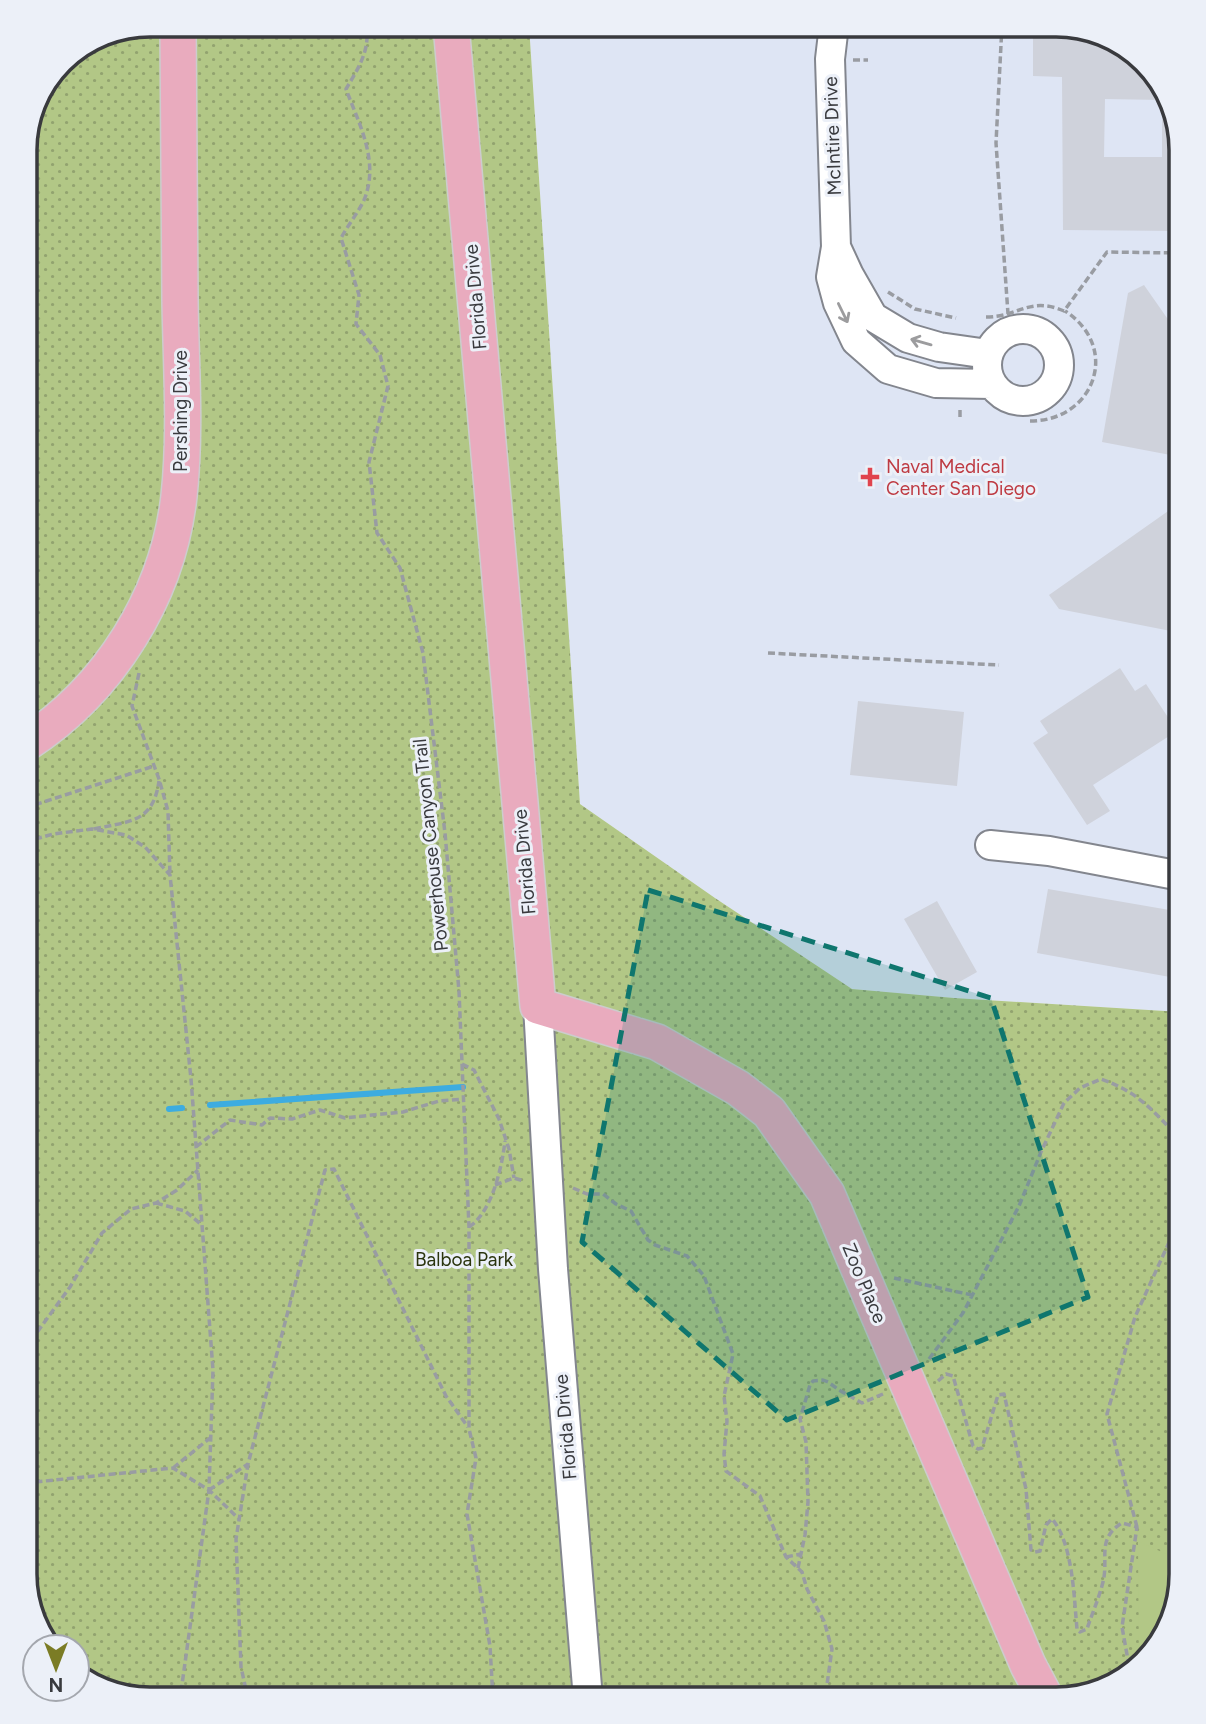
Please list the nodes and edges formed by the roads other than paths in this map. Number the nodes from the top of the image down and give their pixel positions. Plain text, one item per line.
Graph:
1 (177, 37) edge
2 (452, 37) edge
3 (833, 37) edge
4 (836, 247) junction
5 (988, 354) junction
6 (992, 384) junction
7 (37, 735) edge
8 (990, 845) dead end
9 (1169, 874) edge
10 (538, 1006) junction
11 (587, 1687) edge
12 (1040, 1687) edge

1 - 7 main road, Pershing Drive
2 - 10 main road, Florida Drive
3 - 4 street, McIntire Drive
5 -> 4 street, McIntire Drive
4 -> 6 street, McIntire Drive
5 - 6 street
5 - 6 street
8 - 9 street
10 - 11 street, Florida Drive
10 - 12 main road, Zoo Place

